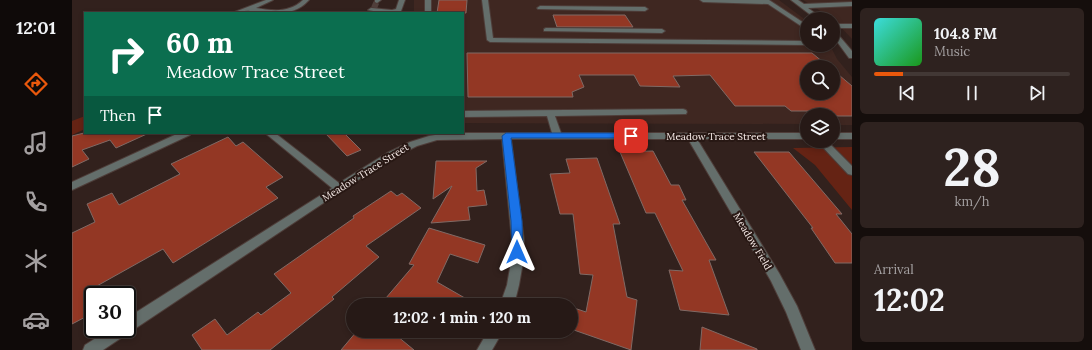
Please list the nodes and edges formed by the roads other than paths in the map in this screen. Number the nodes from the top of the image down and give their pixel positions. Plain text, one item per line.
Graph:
1 (270, 0) edge
2 (306, 0) edge
3 (402, 0) edge
4 (428, 0) edge
5 (485, 0) edge
6 (703, 0) edge
7 (794, 0) edge
8 (852, 4) edge
9 (803, 6) junction
10 (250, 8) junction
11 (540, 8) dead end
12 (646, 9) dead end
13 (238, 12) edge
14 (366, 12) edge
15 (392, 12) edge
16 (392, 12) edge
17 (428, 12) edge
18 (811, 12) edge
19 (800, 23) edge
20 (840, 26) edge
21 (852, 26) edge
22 (546, 30) dead end
23 (662, 31) dead end
24 (840, 40) edge
25 (800, 43) edge
26 (843, 44) joint
27 (852, 56) edge
28 (684, 112) dead end
29 (550, 113) junction
30 (464, 114) edge
31 (185, 134) edge
32 (270, 134) edge
33 (506, 136) junction
34 (557, 136) junction
35 (690, 136) junction
36 (800, 136) edge
37 (840, 136) edge
38 (852, 136) edge
39 (829, 148) edge
40 (852, 172) edge
41 (72, 186) edge
42 (339, 188) junction
43 (509, 298) edge
44 (136, 320) edge
45 (108, 338) edge
46 (492, 338) edge
47 (90, 350) edge
48 (484, 350) edge
49 (808, 350) edge

1 - 10 street
2 - 10 street
3 - 15 street
4 - 17 street
5 - 25 street
6 - 19 street
7 - 9 street
8 - 9 street
9 - 18 street
10 - 13 street
11 - 12 street
14 - 16 street
20 - 21 street
22 - 23 street
24 - 26 street
26 - 27 street
28 - 29 street
29 - 30 street
29 - 34 street
31 - 41 street
32 - 42 street
33 - 34 street, Meadow Trace Street
33 - 42 street, Meadow Trace Street
33 - 43 street
34 - 35 street, Meadow Trace Street
35 - 36 street, Meadow Trace Street
35 - 49 street, Meadow Field
37 - 38 street
39 - 40 street
42 - 44 street, Meadow Trace Street
45 - 47 street
46 - 48 street

